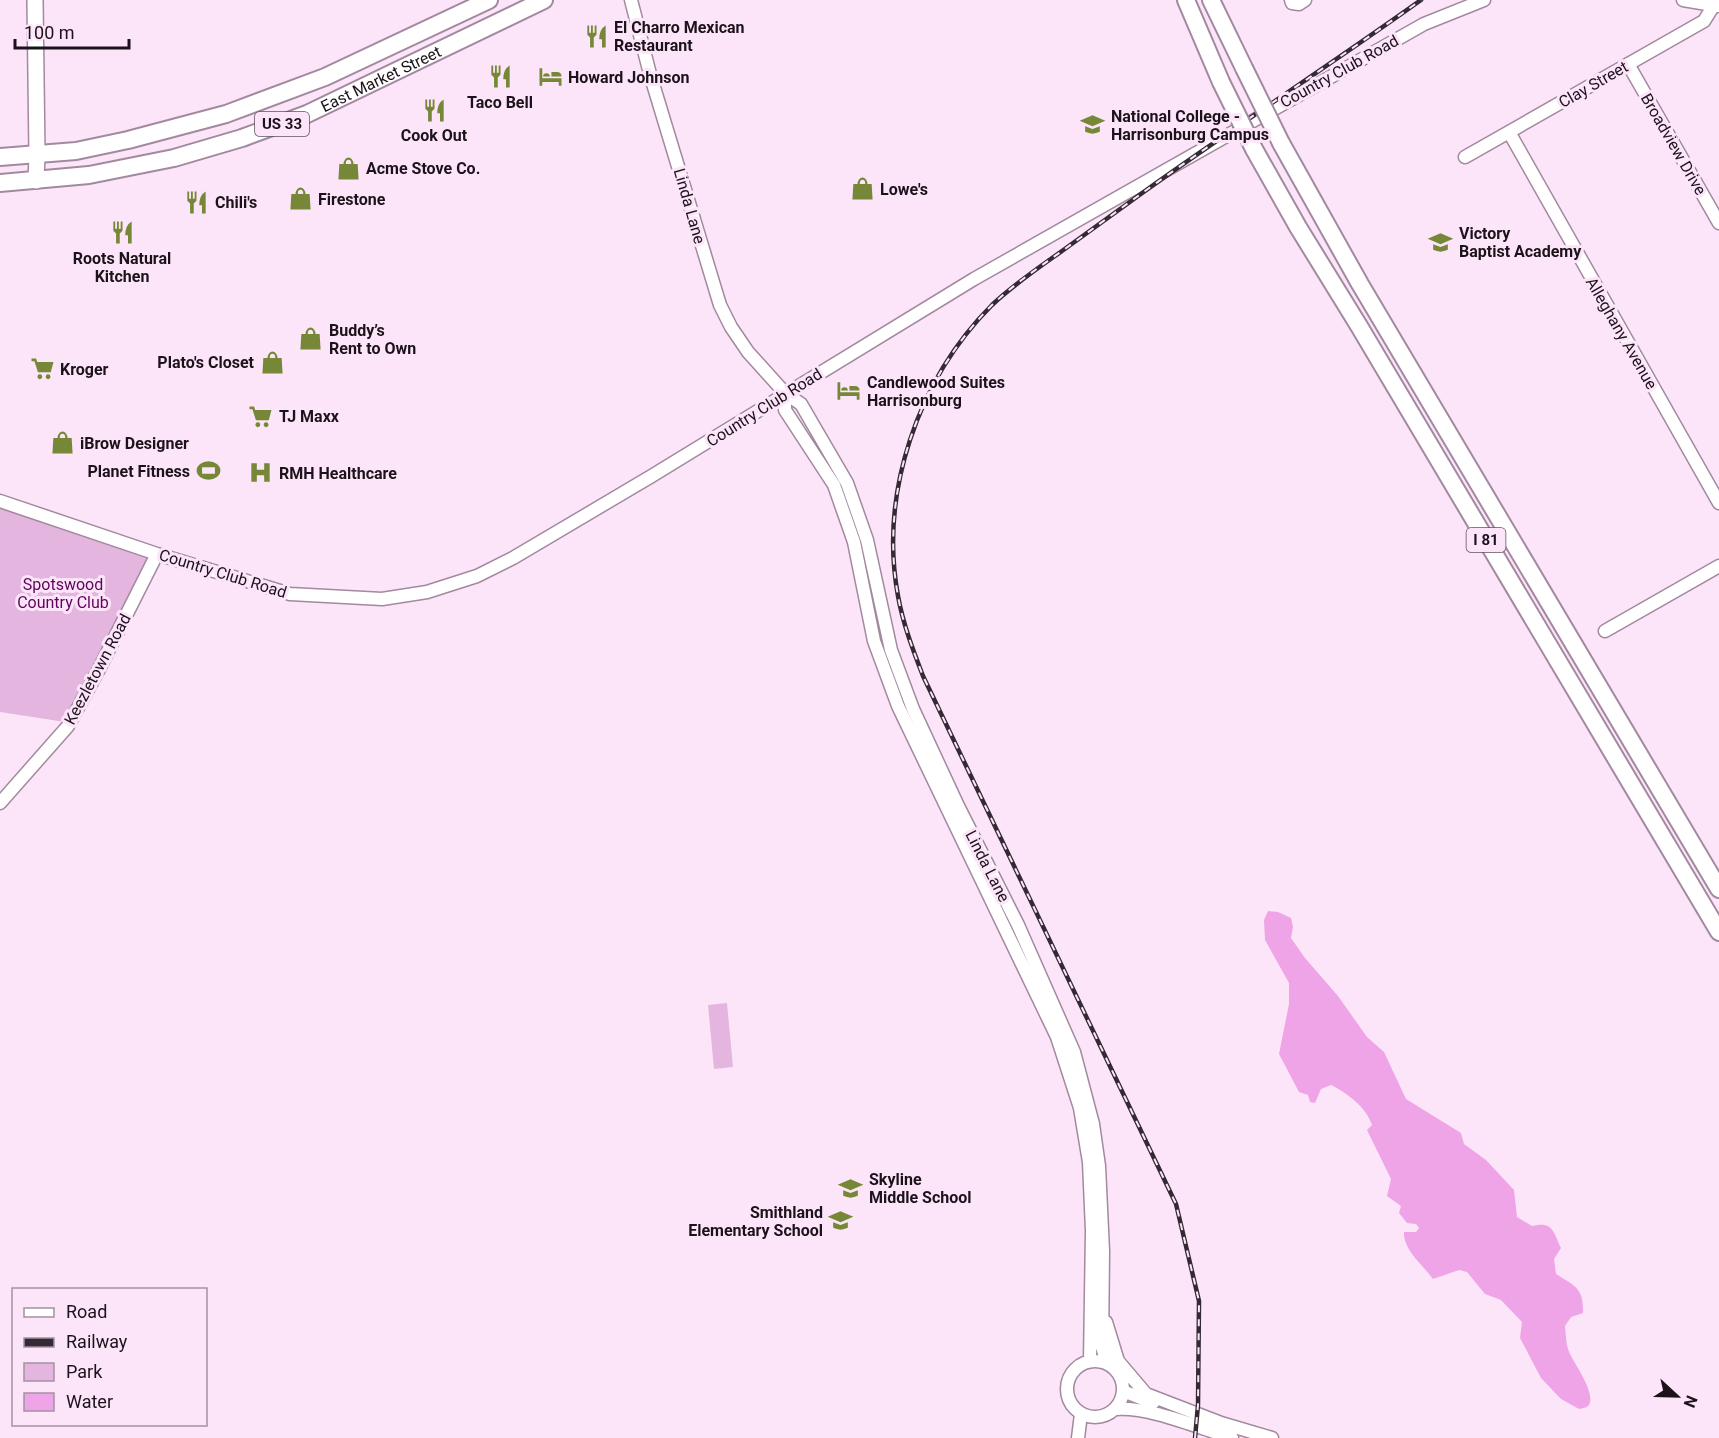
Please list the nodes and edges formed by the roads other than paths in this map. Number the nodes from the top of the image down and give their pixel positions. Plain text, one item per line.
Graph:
1 (35, 0) edge
2 (489, 0) edge
3 (544, 0) edge
4 (631, 0) edge
5 (1178, 0) edge
6 (1186, 0) edge
7 (1211, 0) edge
8 (1217, 0) edge
9 (1291, 0) edge
10 (1305, 0) edge
11 (1484, 0) edge
12 (1683, 0) edge
13 (1717, 6) edge
14 (438, 25) junction
15 (1231, 41) junction
16 (388, 49) junction
17 (1628, 64) junction
18 (399, 69) junction
19 (1218, 77) junction
20 (346, 95) junction
21 (1509, 132) junction
22 (37, 155) junction
23 (0, 157) edge
24 (1465, 157) dead end
25 (36, 181) junction
26 (0, 183) edge
27 (1719, 223) edge
28 (785, 393) junction
29 (0, 501) edge
30 (1719, 503) edge
31 (157, 554) junction
32 (1719, 566) edge
33 (1605, 631) dead end
34 (0, 803) edge
35 (1719, 888) edge
36 (1719, 932) edge
37 (1102, 1308) junction
38 (1090, 1361) junction
39 (1107, 1363) junction
40 (1123, 1391) junction
41 (1115, 1409) junction
42 (1085, 1416) junction
43 (1230, 1432) edge
44 (1078, 1437) edge
45 (1272, 1438) edge

1 - 22 main road
2 - 14 highway, East Market Street / US 33
3 - 18 highway, East Market Street / US 33
4 - 28 street, Linda Lane
5 - 19 highway
6 - 19 highway, I 81
7 - 15 highway, I 81
8 - 15 highway
9 - 10 street
11 - 28 street, Country Club Road
12 - 13 street
13 - 17 street, Clay Street
14 - 16 highway, East Market Street / US 33
14 - 18 highway
15 - 35 highway, I 81, bridge
16 - 20 highway
16 - 22 highway, East Market Street / US 33
17 - 21 street, Clay Street
17 - 27 street, Broadview Drive
18 - 20 highway, East Market Street / US 33
19 - 36 highway, I 81, bridge
20 - 25 highway, East Market Street / US 33
21 - 24 street, Clay Street
21 - 30 street, Alleghany Avenue
22 - 23 highway, East Market Street / US 33
22 - 25 main road
25 - 26 highway, East Market Street / US 33
28 - 31 street, Country Club Road
28 - 37 street, Linda Lane
28 - 38 street, Linda Lane
29 - 31 street, Country Club Road
31 - 34 street, Keezletown Road
32 - 33 street
37 - 39 street, Linda Lane
37 - 43 street
38 - 39 street
38 - 42 street
39 - 40 street
40 - 41 street
40 - 43 street
41 - 42 street
41 - 43 street
42 - 44 street
43 - 45 street

